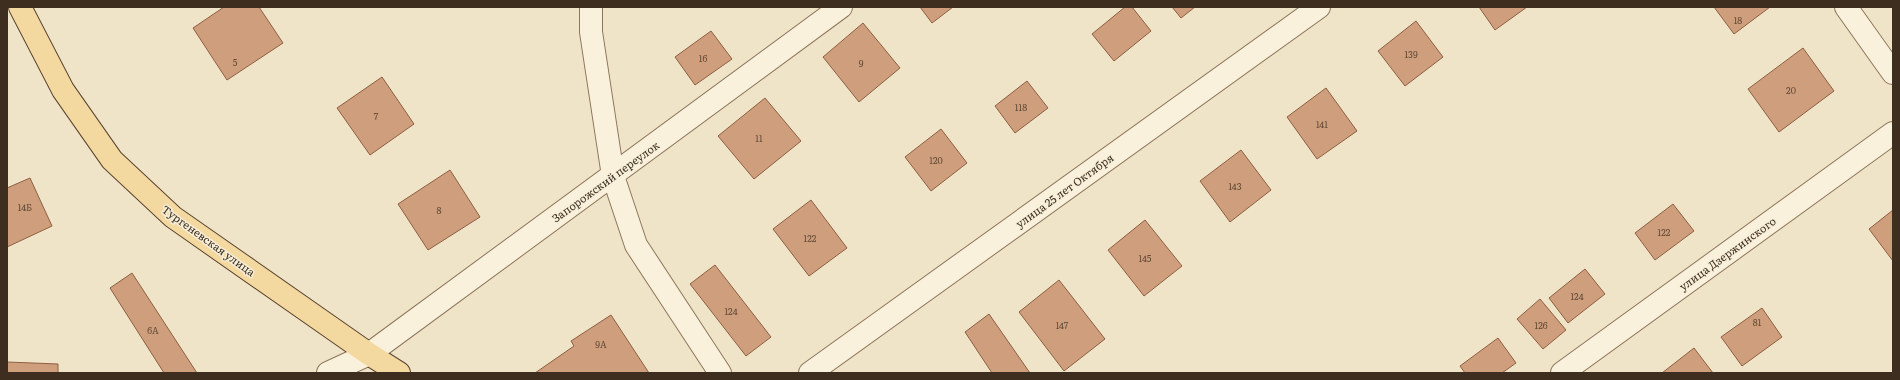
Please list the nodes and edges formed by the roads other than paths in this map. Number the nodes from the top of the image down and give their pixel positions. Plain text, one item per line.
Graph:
1 (20, 7) edge
2 (591, 7) edge
3 (841, 7) edge
4 (1319, 7) edge
5 (1846, 7) edge
6 (1893, 73) edge
7 (1893, 132) edge
8 (613, 176) junction
9 (368, 354) junction
10 (328, 373) edge
11 (399, 373) edge
12 (720, 373) edge
13 (810, 373) edge
14 (1562, 373) edge

1 - 9 main road, Тургеневская улица
2 - 8 street
3 - 8 street, Запорожский переулок
4 - 13 street, улица 25 лет Октября
5 - 6 street
7 - 14 street, улица Дзержинского
8 - 9 street, Запорожский переулок
8 - 12 street
9 - 10 street, Запорожский переулок
9 - 11 main road, Тургеневская улица

